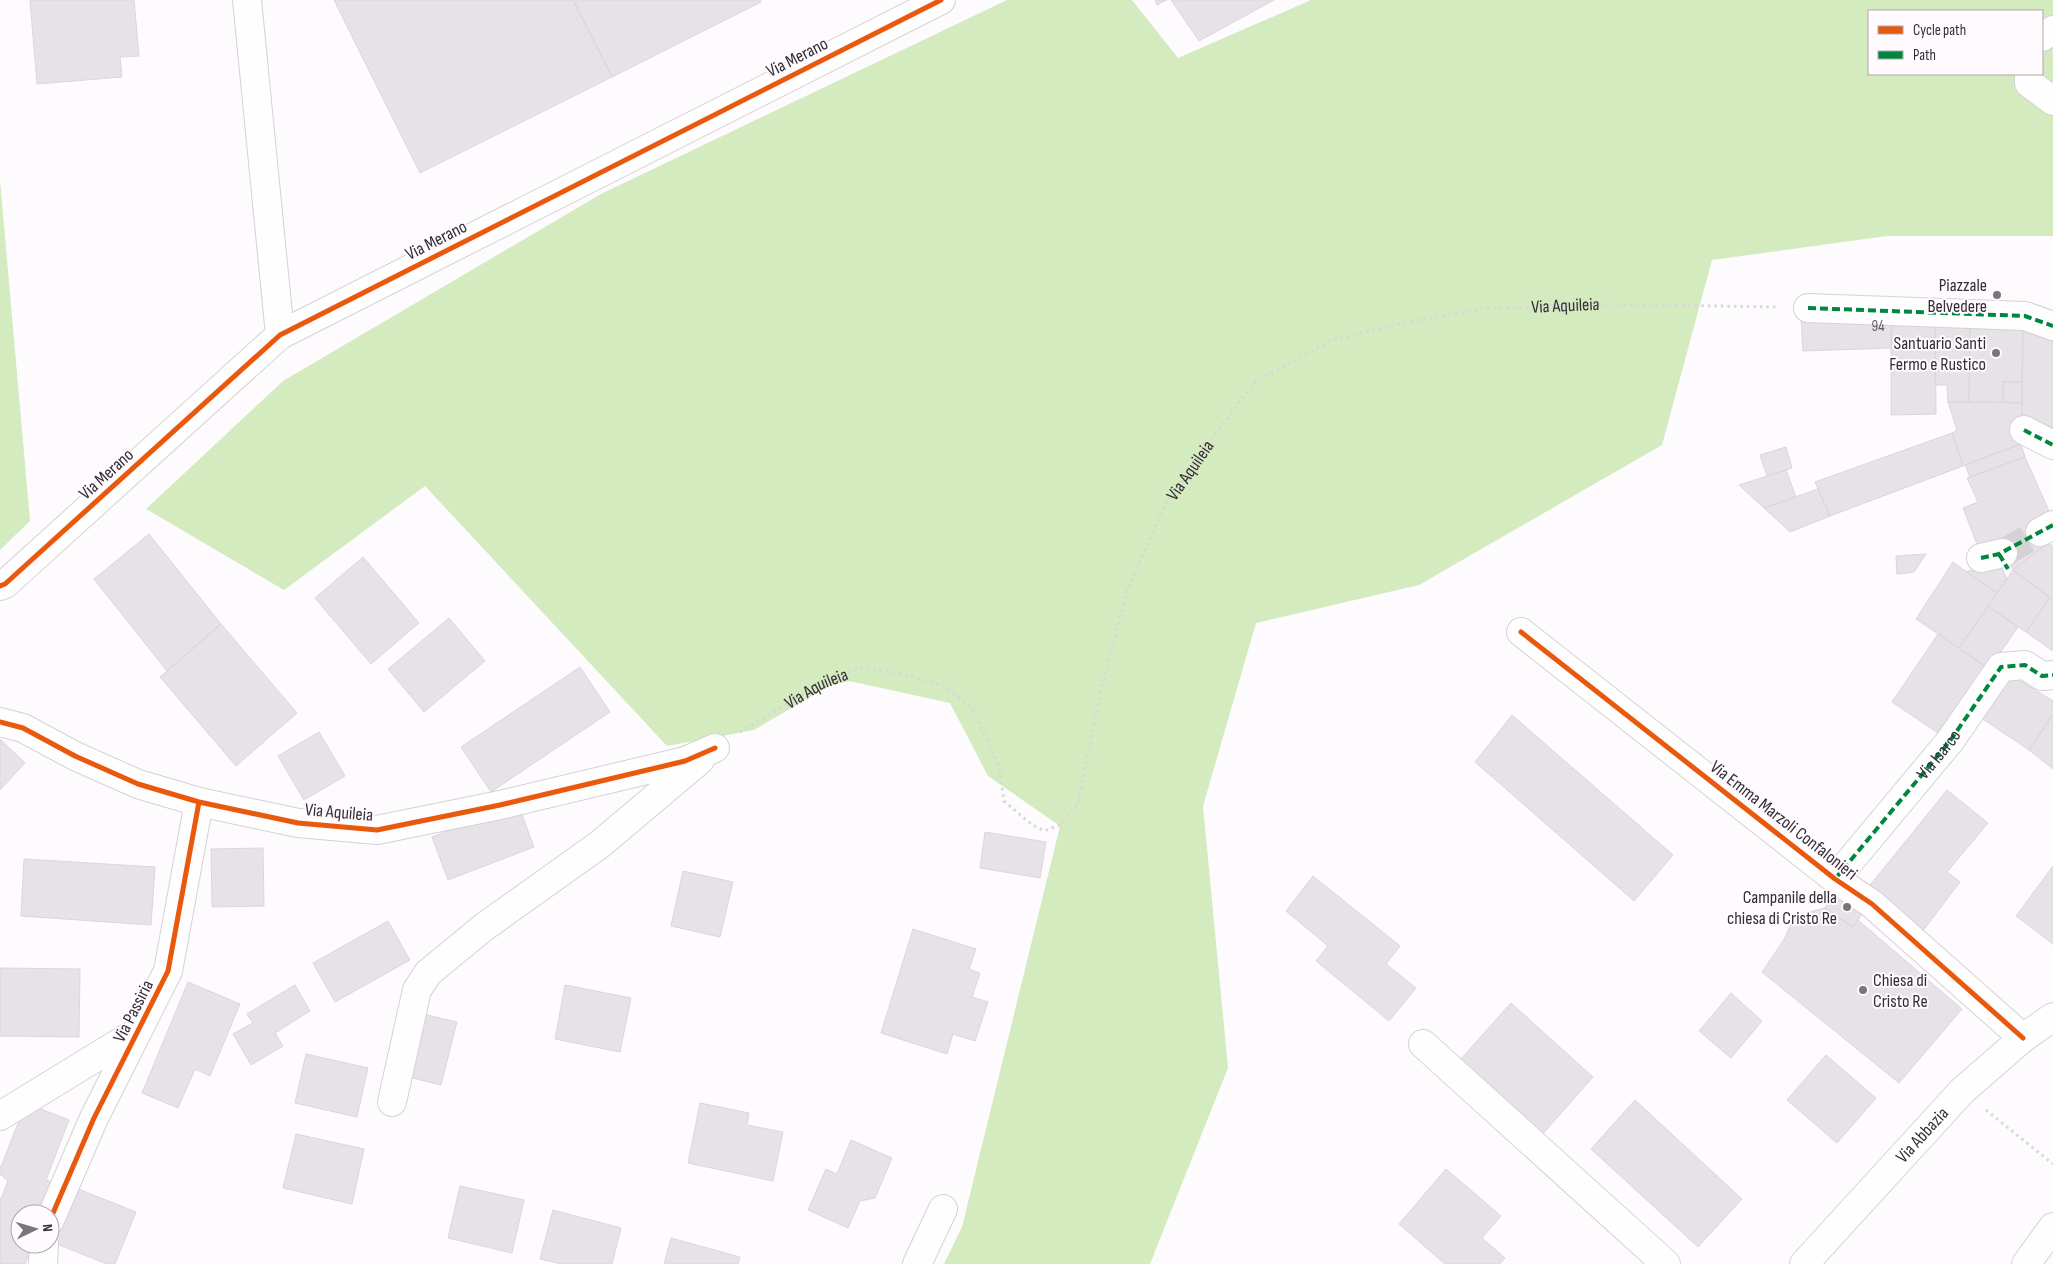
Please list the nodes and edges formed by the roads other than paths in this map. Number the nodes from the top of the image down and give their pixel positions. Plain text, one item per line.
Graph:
1 (247, 0) edge
2 (940, 0) edge
3 (2029, 75) edge
4 (2053, 101) edge
5 (1808, 308) road end
6 (2053, 326) edge
7 (280, 336) junction
8 (2024, 430) dead end
9 (2053, 445) edge
10 (0, 586) edge
11 (1521, 632) dead end
12 (2053, 675) edge
13 (0, 722) edge
14 (199, 802) junction
15 (1835, 879) junction
16 (2053, 1017) edge
17 (137, 1032) junction
18 (2023, 1038) junction
19 (1423, 1044) dead end
20 (392, 1102) dead end
21 (0, 1116) edge
22 (57, 1204) edge
23 (943, 1209) dead end
24 (2053, 1227) edge
25 (917, 1264) edge
26 (1666, 1264) edge
27 (1804, 1264) edge
28 (2026, 1264) edge

1 - 7 street
2 - 7 street, Via Merano
3 - 4 street
5 - 6 street
7 - 10 street, Via Merano
8 - 9 street
11 - 15 street, Via Emma Marzoli Confalonieri
12 - 15 street, Via Isarco
13 - 14 street, Via Aquileia
14 - 17 street, Via Passiria
14 - 20 street, Via Aquileia
15 - 18 street, Via Emma Marzoli Confalonieri
16 - 18 street, Via Abbazia
17 - 21 street, Via Passiria
17 - 22 street, Via Passiria
18 - 27 street, Via Abbazia
19 - 26 street
23 - 25 street
24 - 28 street

